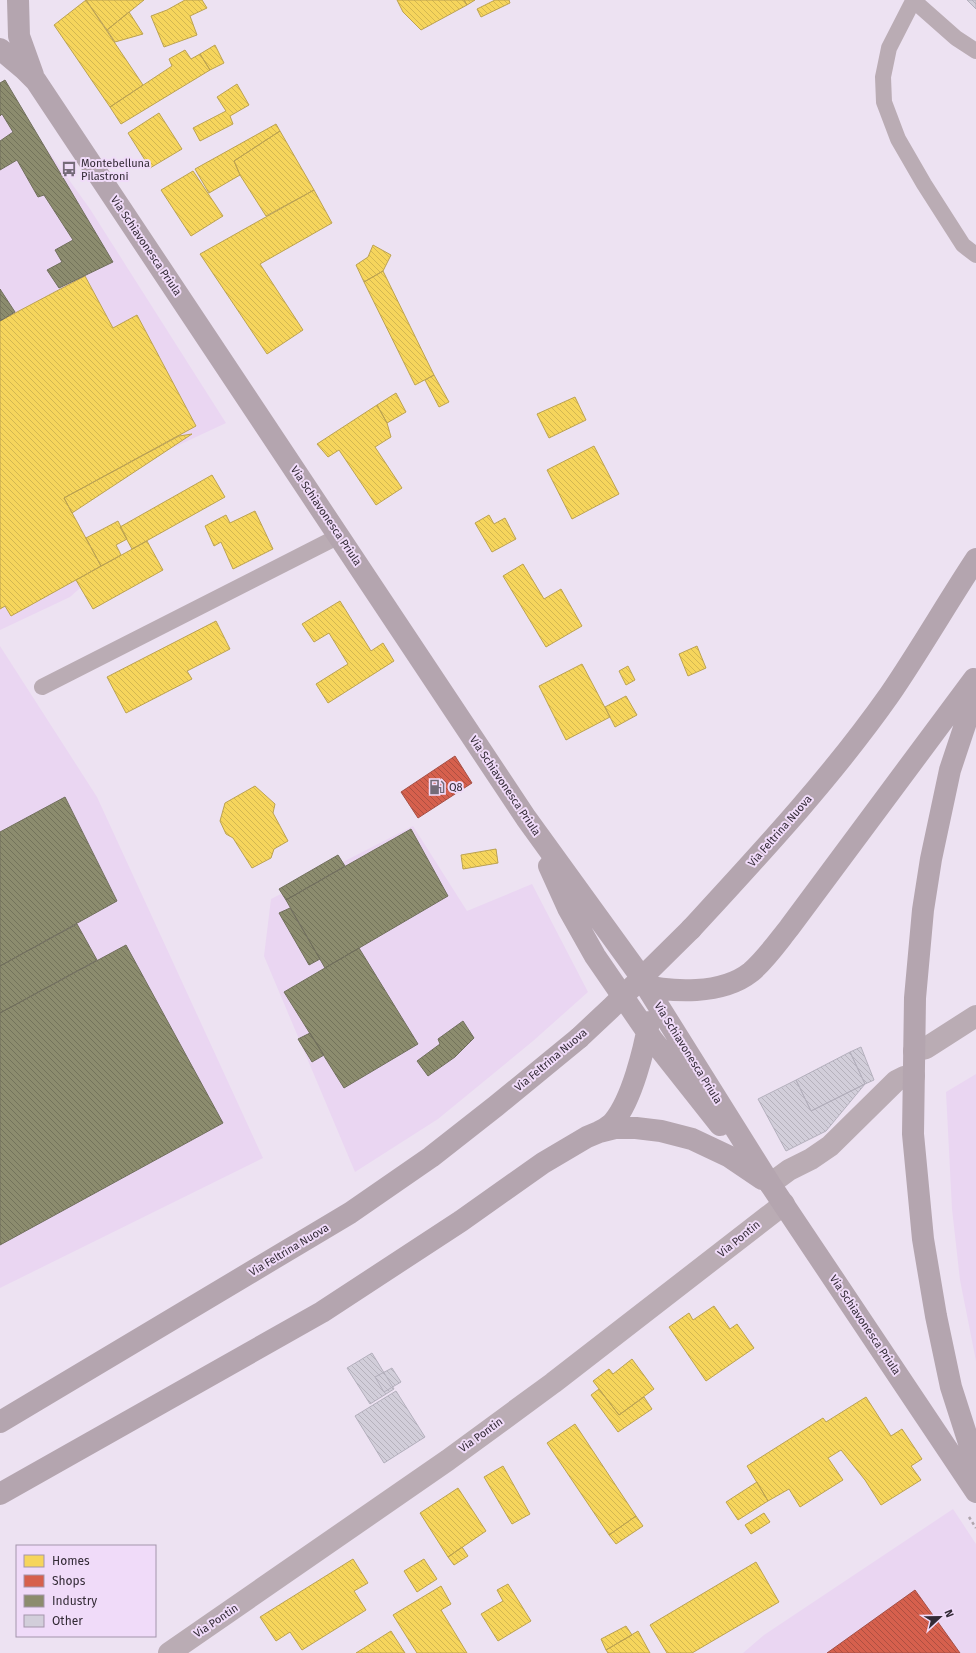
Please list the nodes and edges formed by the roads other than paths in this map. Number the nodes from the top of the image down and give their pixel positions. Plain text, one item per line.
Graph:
1 (18, 0) edge
2 (913, 1) edge
3 (0, 23) edge
4 (0, 49) edge
5 (976, 51) edge
6 (35, 80) junction
7 (976, 255) edge
8 (339, 536) junction
9 (976, 559) edge
10 (976, 677) edge
11 (42, 687) dead end
12 (976, 692) edge
13 (526, 818) junction
14 (538, 841) junction
15 (646, 986) junction
16 (976, 1016) edge
17 (647, 1032) junction
18 (914, 1051) junction
19 (914, 1076) junction
20 (599, 1132) junction
21 (770, 1184) junction
22 (784, 1204) junction
23 (0, 1422) edge
24 (976, 1465) edge
25 (976, 1492) edge
26 (0, 1494) edge
27 (169, 1653) edge

1 - 3 main road
1 - 6 main road, Via Schiavonesca Priula
2 - 5 lane
2 - 7 lane
4 - 6 main road, Via Schiavonesca Priula
6 - 8 main road, Via Schiavonesca Priula
8 - 11 lane
8 - 13 main road, Via Schiavonesca Priula
9 - 23 main road, Via Feltrina Nuova, bridge
10 - 15 main road
12 - 18 main road
13 - 14 main road
13 - 15 main road, Via Schiavonesca Priula
14 - 15 main road
14 - 17 main road
15 - 17 main road
15 - 21 main road, Via Schiavonesca Priula
16 - 18 street
17 - 20 main road
17 - 21 main road
18 - 19 main road
19 - 21 street
19 - 24 main road
20 - 21 main road
20 - 26 main road
21 - 22 main road, Via Schiavonesca Priula
22 - 25 main road, Via Schiavonesca Priula
22 - 27 street, Via Pontin

